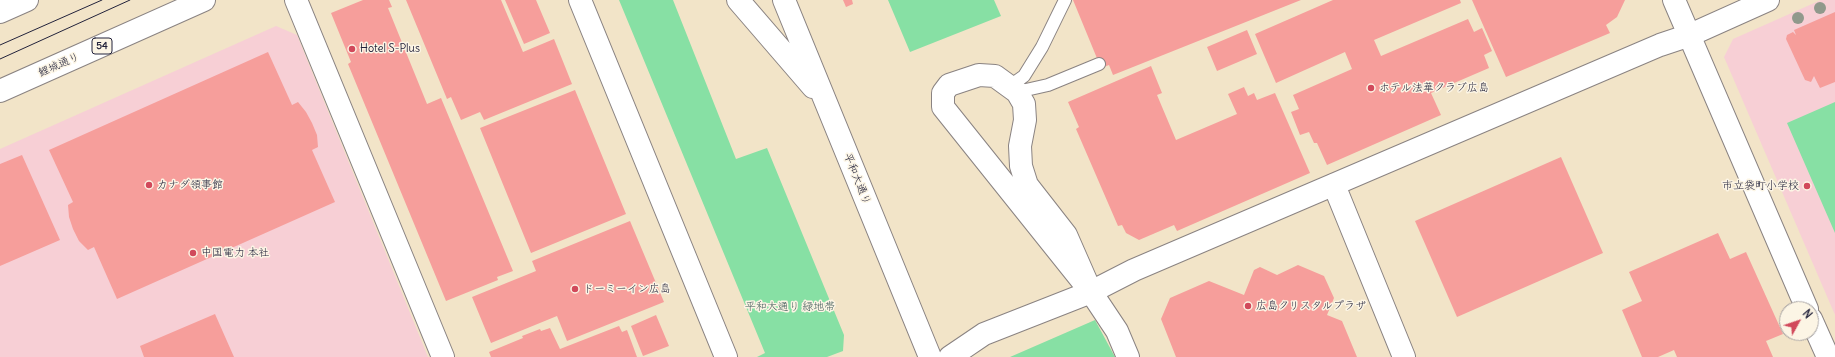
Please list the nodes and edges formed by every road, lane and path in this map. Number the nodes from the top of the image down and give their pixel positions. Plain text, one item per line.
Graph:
1 (26, 0) edge
2 (204, 0) edge
3 (296, 0) edge
4 (580, 0) edge
5 (738, 0) edge
6 (784, 0) edge
7 (798, 0) edge
8 (1065, 0) edge
9 (1674, 0) edge
10 (1768, 0) edge
11 (0, 12) edge
12 (1690, 34) junction
13 (802, 43) junction
14 (1099, 64) dead end
15 (1014, 89) junction
16 (0, 91) edge
17 (825, 102) junction
18 (1334, 185) junction
19 (1091, 292) junction
20 (1804, 301) edge
21 (1819, 337) edge
22 (443, 357) edge
23 (726, 357) edge
24 (930, 357) edge
25 (950, 357) edge
26 (1128, 357) edge
27 (1404, 357) edge
28 (1828, 357) edge

1 - 11 main road
2 - 16 main road, 鯉城通り / 54
3 - 22 main road
4 - 23 main road
5 - 17 main road
6 - 13 main road, 平和大通り
7 - 13 main road
8 - 15 lane
9 - 12 main road
10 - 12 main road
12 - 18 main road
12 - 20 main road
13 - 17 main road, 平和大通り
14 - 15 lane
15 - 19 main road
15 - 19 main road
17 - 24 main road, 平和大通り
18 - 19 main road
18 - 27 main road
19 - 25 main road
19 - 26 main road
21 - 28 main road

